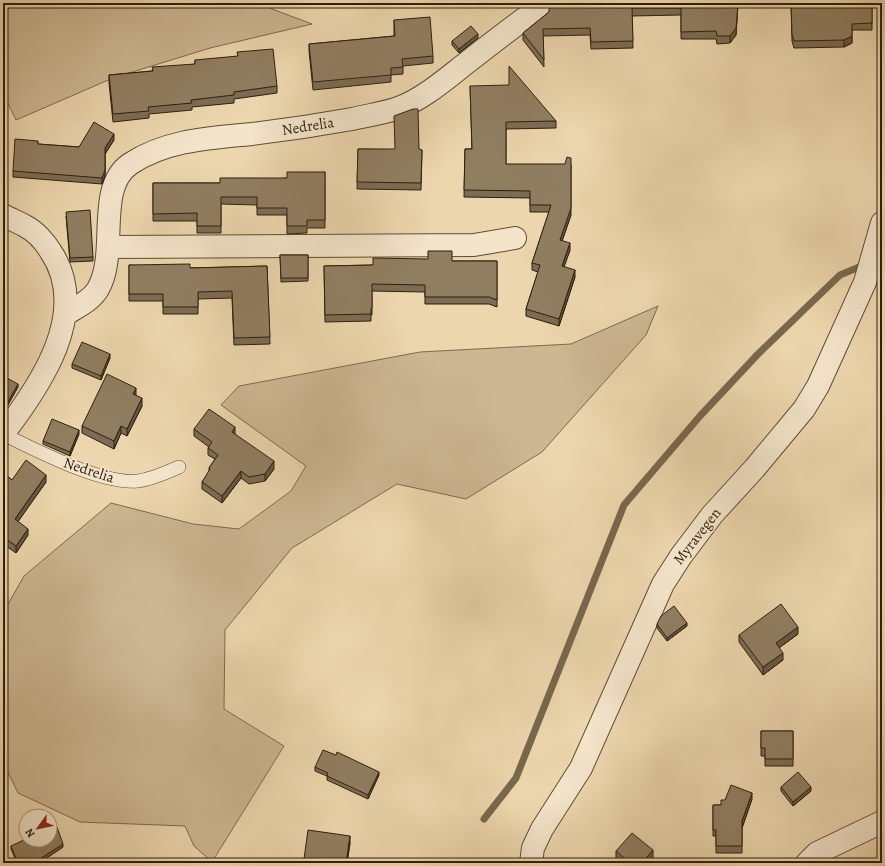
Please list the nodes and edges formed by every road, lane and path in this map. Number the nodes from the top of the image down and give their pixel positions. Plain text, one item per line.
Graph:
1 (545, 3) edge
2 (3, 215) edge
3 (882, 223) edge
4 (514, 238) dead end
5 (109, 247) junction
6 (66, 314) junction
7 (3, 434) edge
8 (178, 467) dead end
9 (882, 822) edge
10 (532, 863) edge
11 (807, 863) edge

1 - 5 street, Nedrelia
2 - 6 street, Nedrelia
3 - 10 street, Myravegen
4 - 5 street
5 - 6 street, Nedrelia
6 - 7 street, Nedrelia
7 - 8 lane, Nedrelia
9 - 11 street

